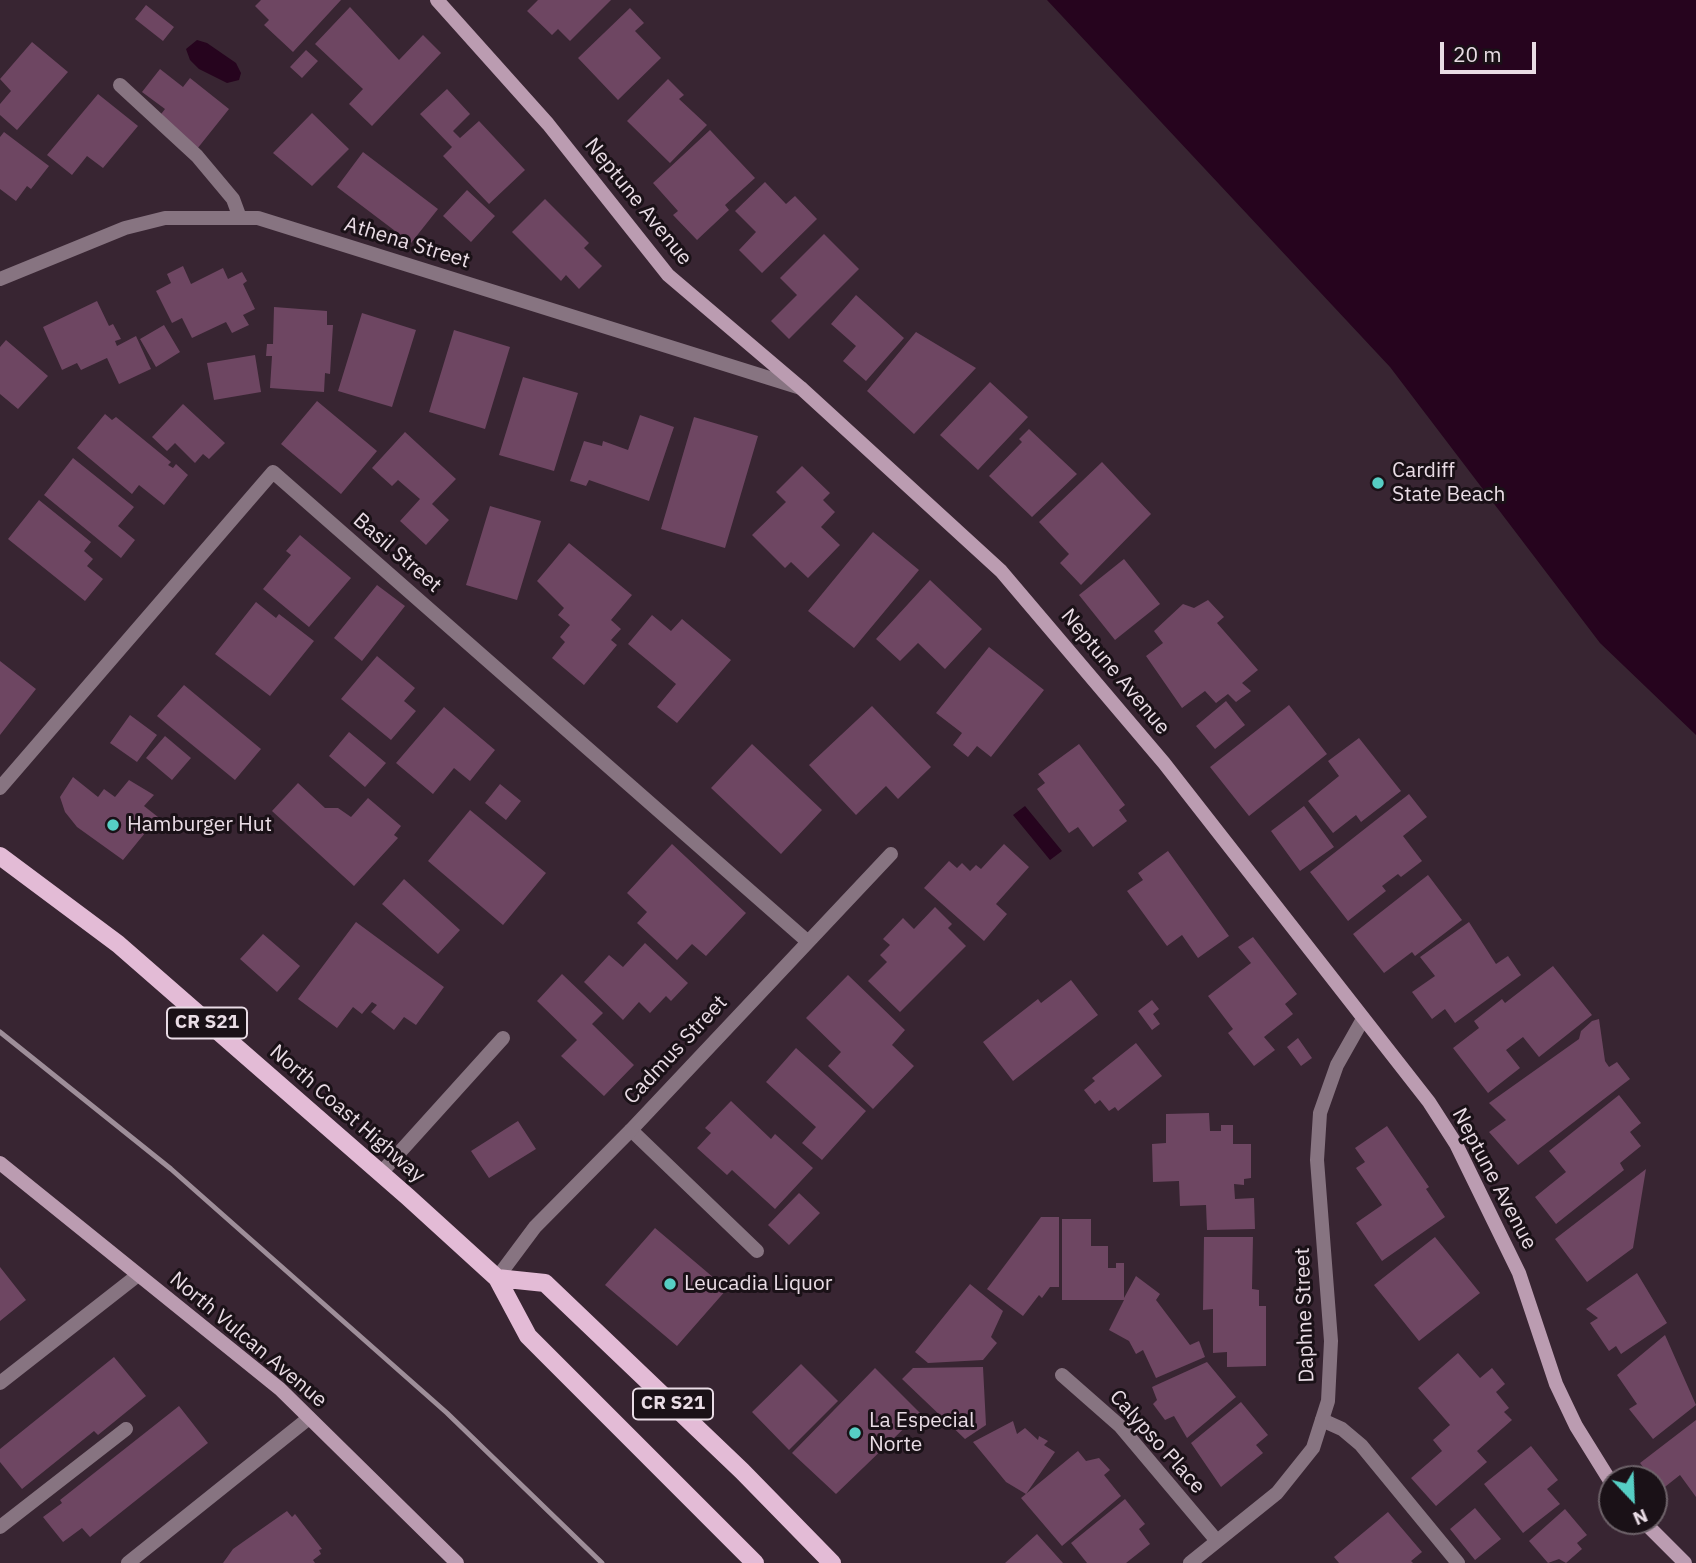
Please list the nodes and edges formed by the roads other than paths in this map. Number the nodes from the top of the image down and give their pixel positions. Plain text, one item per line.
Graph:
1 (437, 0) edge
2 (120, 85) dead end
3 (240, 218) junction
4 (0, 279) edge
5 (801, 388) junction
6 (0, 789) edge
7 (891, 854) dead end
8 (0, 856) edge
9 (807, 941) junction
10 (1363, 1019) junction
11 (503, 1038) dead end
12 (631, 1130) junction
13 (0, 1163) edge
14 (380, 1174) junction
15 (757, 1251) dead end
16 (138, 1275) junction
17 (497, 1278) junction
18 (1062, 1375) dead end
19 (0, 1383) edge
20 (309, 1418) junction
21 (1322, 1420) junction
22 (126, 1429) dead end
23 (1600, 1465) edge
24 (0, 1527) edge
25 (1657, 1535) edge
26 (1217, 1541) junction
27 (128, 1563) edge
28 (457, 1563) edge
29 (755, 1563) edge
30 (832, 1563) edge
31 (1190, 1563) edge
32 (1458, 1563) edge
33 (1685, 1563) edge

1 - 5 street, Neptune Avenue
2 - 3 street
3 - 4 street, Athena Street
3 - 5 street, Athena Street
5 - 10 street, Neptune Avenue
6 - 9 street, Basil Street
7 - 9 street, Cadmus Street
8 - 14 main road, North Coast Highway / CR S21
9 - 12 street, Cadmus Street
10 - 21 street, Daphne Street
10 - 23 street, Neptune Avenue
11 - 14 street
12 - 15 street
12 - 17 street, Cadmus Street
13 - 16 street, North Vulcan Avenue
14 - 17 main road, North Coast Highway / CR S21
16 - 19 street
16 - 20 street, North Vulcan Avenue
17 - 29 main road, North Coast Highway / CR S21
17 - 30 main road, CR S21
18 - 26 street, Calypso Place
20 - 27 street
20 - 28 street, North Vulcan Avenue
21 - 26 street, Daphne Street
21 - 32 street
22 - 24 street
25 - 33 street
26 - 31 street, Daphne Street

